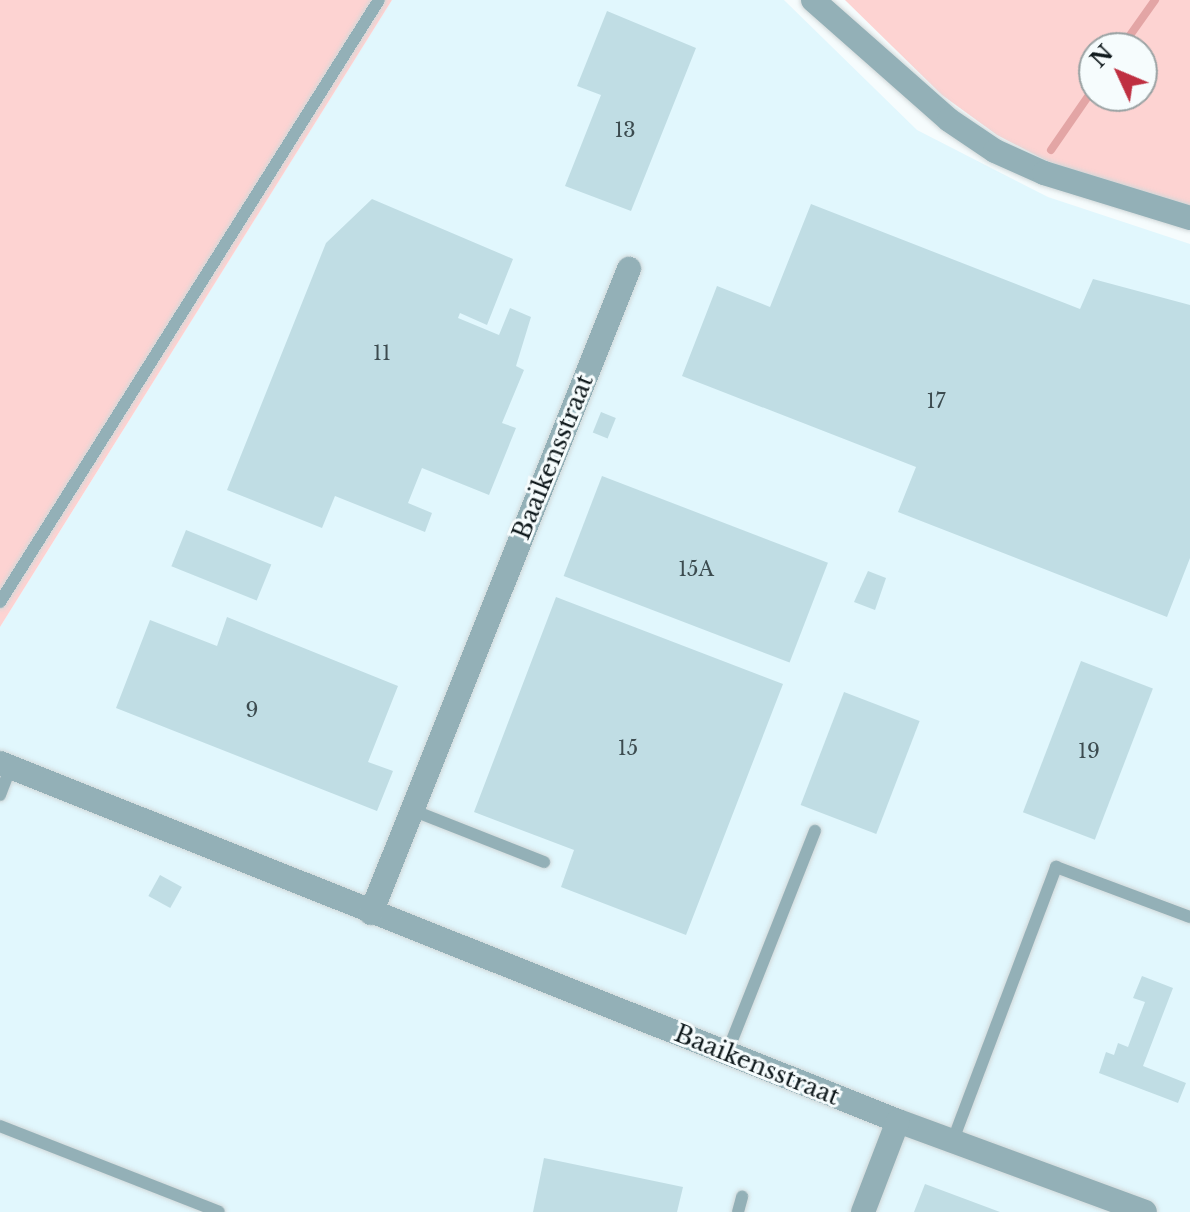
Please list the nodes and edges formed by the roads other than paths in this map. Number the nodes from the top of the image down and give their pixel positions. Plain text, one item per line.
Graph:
1 (379, 0) edge
2 (813, 0) edge
3 (1190, 218) edge
4 (629, 269) dead end
5 (0, 602) edge
6 (6, 765) edge
7 (0, 795) edge
8 (412, 810) junction
9 (815, 831) dead end
10 (544, 862) dead end
11 (371, 913) junction
12 (1190, 917) edge
13 (727, 1053) junction
14 (898, 1121) junction
15 (0, 1126) edge
16 (953, 1140) junction
17 (742, 1197) dead end
18 (219, 1212) edge
19 (738, 1212) edge
20 (863, 1212) edge
21 (1145, 1212) edge

1 - 5 lane
2 - 3 street
4 - 8 street, Baaikensstraat
6 - 7 lane
6 - 11 street, Baaikensstraat
8 - 10 lane
8 - 11 street, Baaikensstraat
9 - 13 lane
11 - 13 street, Baaikensstraat
12 - 16 lane
13 - 14 street, Baaikensstraat
14 - 16 street, Baaikensstraat
14 - 20 street
15 - 18 lane
16 - 21 street, Baaikensstraat
17 - 19 lane

